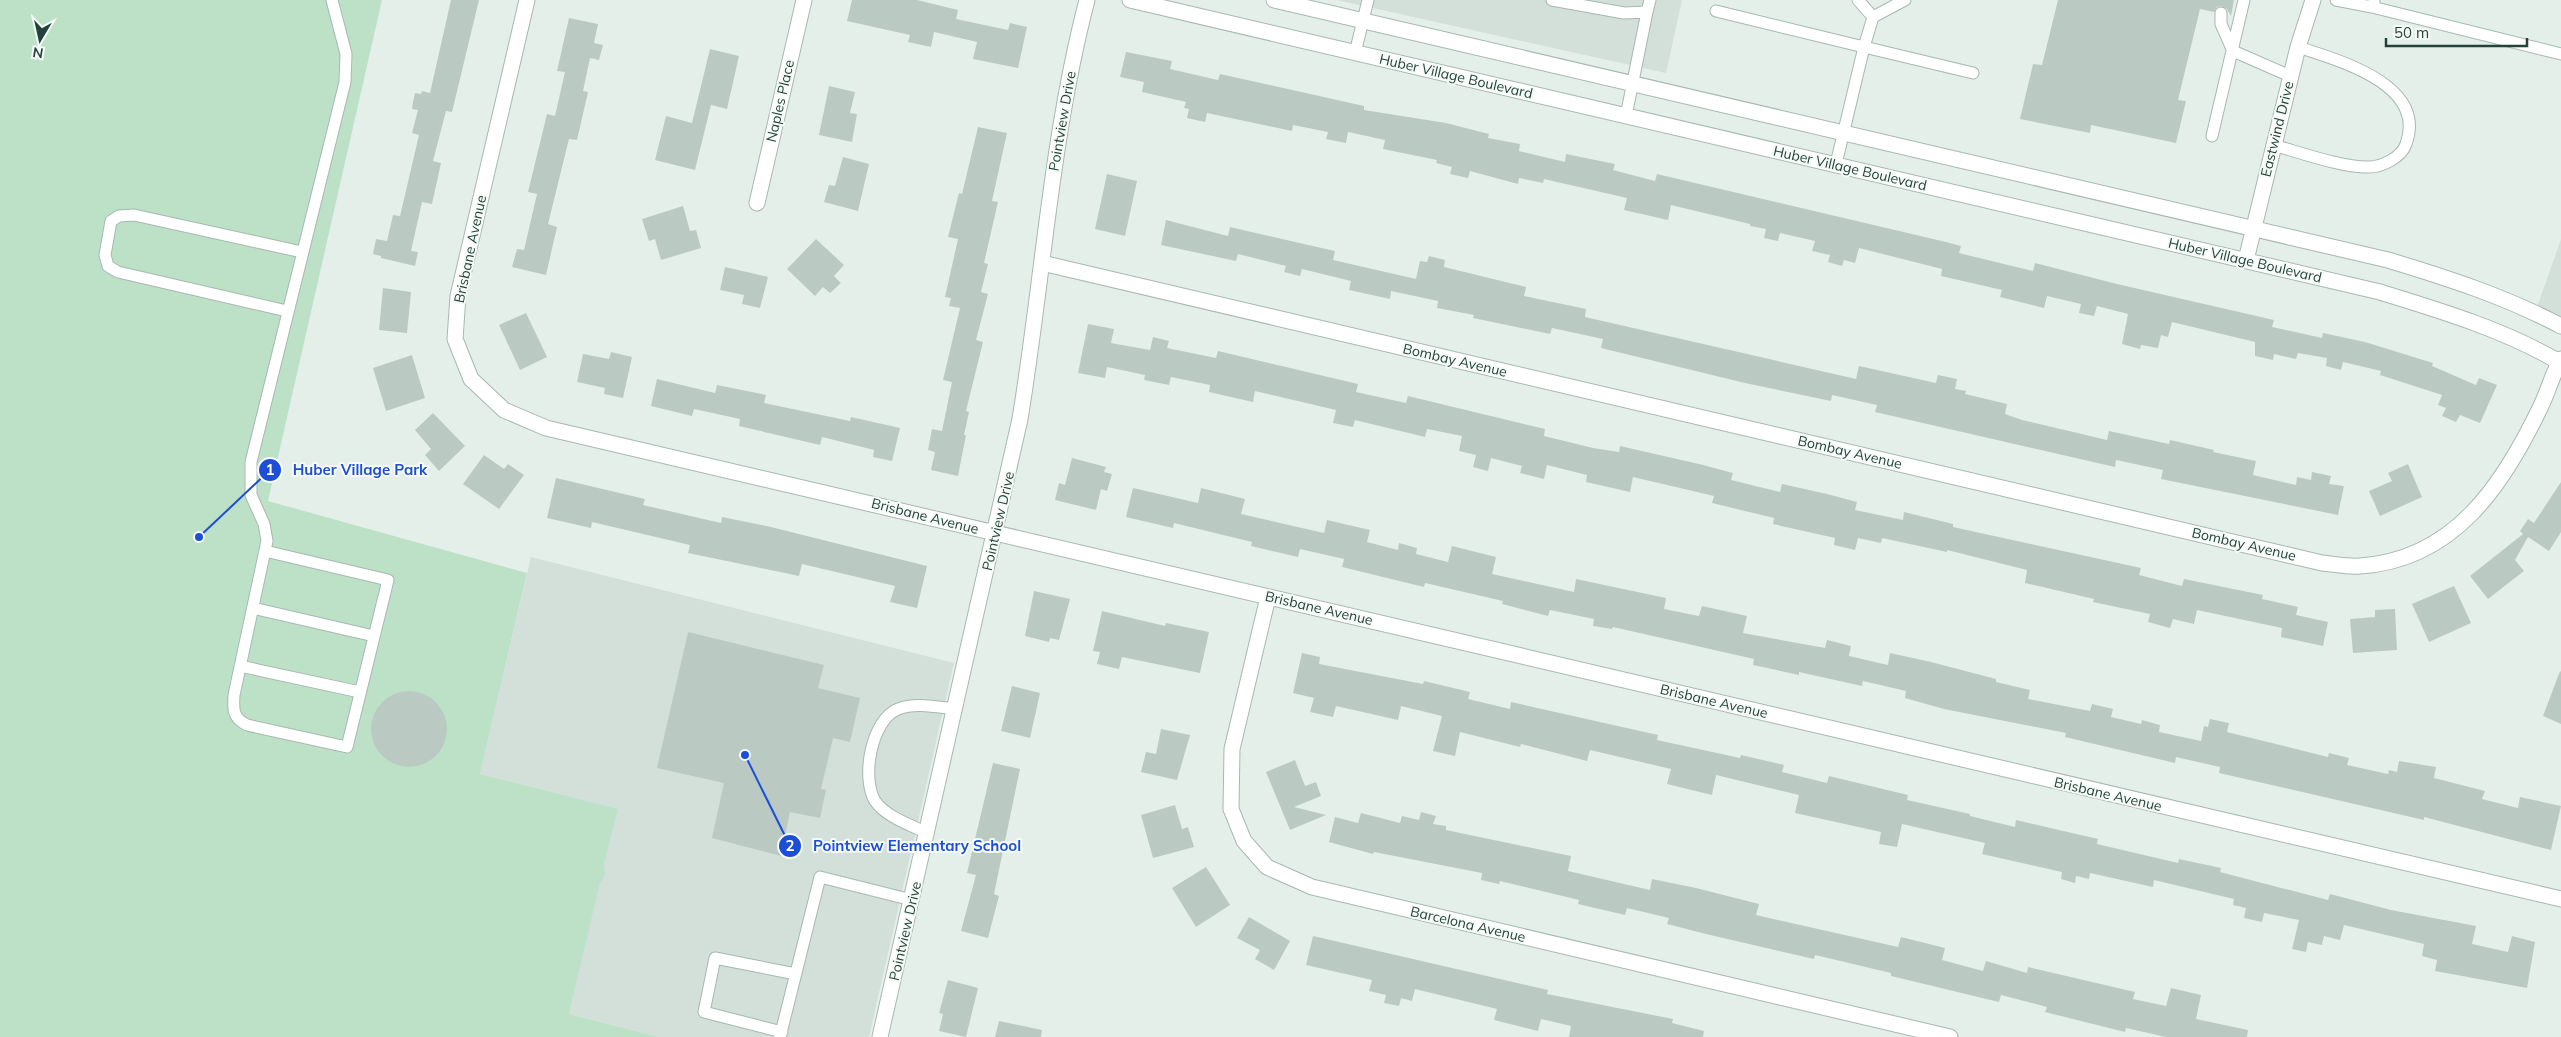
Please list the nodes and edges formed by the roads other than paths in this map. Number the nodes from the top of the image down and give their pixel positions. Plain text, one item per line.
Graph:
1 (332, 0) edge
2 (527, 0) edge
3 (804, 0) edge
4 (1087, 0) edge
5 (1130, 0) edge
6 (1274, 0) edge
7 (1368, 0) edge
8 (1552, 0) edge
9 (1650, 0) edge
10 (1858, 0) edge
11 (1905, 0) edge
12 (2244, 0) edge
13 (2313, 0) edge
14 (2336, 0) edge
15 (2373, 3) edge
16 (1716, 11) dead end
17 (1647, 12) junction
18 (2221, 14) dead end
19 (1873, 17) junction
20 (1363, 21) junction
21 (1864, 47) junction
22 (2298, 47) junction
23 (2232, 51) junction
24 (1355, 53) junction
25 (2561, 54) edge
26 (1973, 73) dead end
27 (2290, 76) junction
28 (1633, 84) junction
29 (1626, 116) junction
30 (1843, 132) junction
31 (2212, 136) dead end
32 (2273, 145) junction
33 (1836, 164) junction
34 (757, 202) dead end
35 (2253, 228) junction
36 (302, 252) junction
37 (2246, 260) junction
38 (1042, 263) junction
39 (287, 311) junction
40 (2561, 326) edge
41 (2560, 361) edge
42 (996, 534) junction
43 (265, 551) junction
44 (1268, 597) junction
45 (253, 608) junction
46 (374, 636) junction
47 (240, 666) junction
48 (360, 692) junction
49 (955, 709) junction
50 (927, 833) junction
51 (2561, 899) edge
52 (912, 900) junction
53 (796, 974) junction
54 (781, 1034) edge
55 (880, 1037) edge
56 (1950, 1037) edge

1 - 36 lane
2 - 42 street, Brisbane Avenue
3 - 34 street, Naples Place
4 - 38 street, Pointview Drive
5 - 24 street, Huber Village Boulevard
6 - 20 street
7 - 20 lane
8 - 17 lane
9 - 17 lane
10 - 19 lane
11 - 19 lane
12 - 23 lane
13 - 22 street, Eastwind Drive
14 - 15 lane
15 - 25 lane
16 - 21 lane
17 - 28 lane
18 - 23 lane
19 - 21 lane
20 - 24 lane
20 - 28 street
21 - 26 lane
21 - 30 lane
22 - 27 street, Eastwind Drive
22 - 32 lane
23 - 27 lane
23 - 31 lane
24 - 29 street, Huber Village Boulevard
27 - 32 street, Eastwind Drive
28 - 29 lane
28 - 30 street
29 - 33 street, Huber Village Boulevard
30 - 33 lane
30 - 35 street
32 - 35 street, Eastwind Drive
33 - 37 street, Huber Village Boulevard
35 - 37 street, Eastwind Drive
35 - 40 street
36 - 39 lane
36 - 39 lane
37 - 41 street, Huber Village Boulevard
38 - 41 street, Bombay Avenue
38 - 42 street, Pointview Drive
39 - 43 lane
42 - 44 street, Brisbane Avenue
42 - 49 street, Pointview Drive
43 - 45 lane
43 - 46 lane
44 - 51 street, Brisbane Avenue
44 - 56 street, Barcelona Avenue
45 - 46 lane
45 - 47 lane
46 - 48 lane
47 - 48 lane
47 - 48 lane
49 - 50 street, Pointview Drive
49 - 50 lane
50 - 52 street, Pointview Drive
52 - 53 lane
52 - 55 street, Pointview Drive
53 - 54 lane
53 - 54 lane

